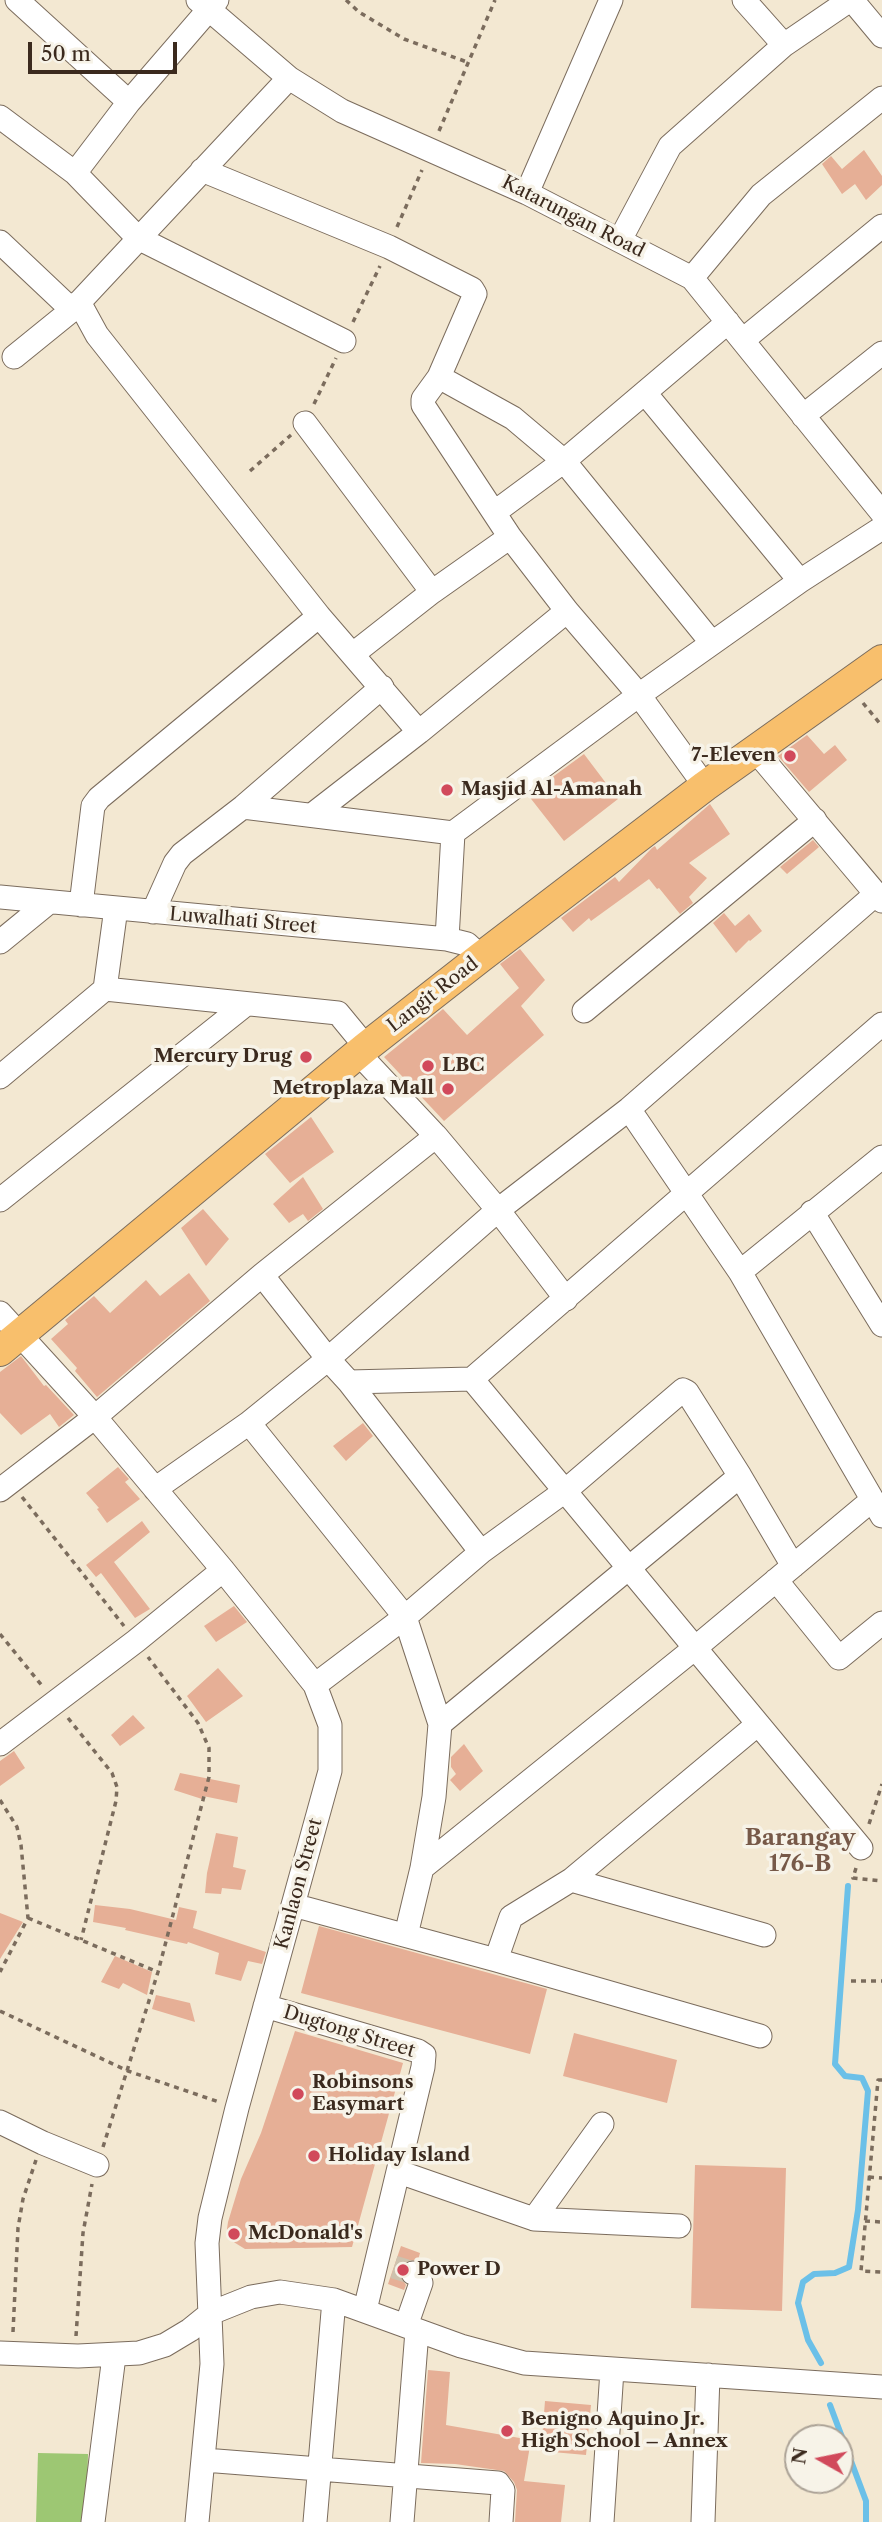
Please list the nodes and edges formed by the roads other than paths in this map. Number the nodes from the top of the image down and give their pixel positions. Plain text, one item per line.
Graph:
1 (17, 0) edge
2 (611, 0) edge
3 (744, 0) edge
4 (851, 0) edge
5 (208, 3) edge
6 (882, 36) edge
7 (784, 45) junction
8 (289, 78) junction
9 (882, 98) edge
10 (129, 102) junction
11 (0, 117) edge
12 (202, 170) junction
13 (75, 173) junction
14 (527, 193) junction
15 (882, 226) edge
16 (138, 239) junction
17 (620, 240) junction
18 (0, 242) edge
19 (692, 278) junction
20 (76, 306) junction
21 (728, 322) junction
22 (743, 340) junction
23 (344, 341) road end
24 (882, 353) edge
25 (14, 357) dead end
26 (439, 377) junction
27 (645, 393) junction
28 (803, 416) junction
29 (305, 423) road end
30 (565, 461) junction
31 (495, 513) junction
32 (882, 513) edge
33 (882, 528) edge
34 (510, 537) junction
35 (800, 581) junction
36 (432, 592) junction
37 (567, 611) junction
38 (319, 616) junction
39 (712, 643) junction
40 (353, 654) junction
41 (882, 660) edge
42 (382, 687) junction
43 (639, 695) junction
44 (419, 732) junction
45 (755, 750) junction
46 (705, 786) junction
47 (243, 807) junction
48 (312, 815) junction
49 (815, 820) junction
50 (453, 833) junction
51 (0, 897) edge
52 (879, 897) edge
53 (49, 902) junction
54 (81, 905) junction
55 (116, 908) junction
56 (153, 912) junction
57 (447, 939) junction
58 (0, 942) edge
59 (481, 957) junction
60 (104, 989) junction
61 (245, 1005) junction
62 (584, 1010) dead end
63 (882, 1024) edge
64 (363, 1051) junction
65 (0, 1077) edge
66 (629, 1109) junction
67 (436, 1136) junction
68 (882, 1157) edge
69 (687, 1194) junction
70 (0, 1200) edge
71 (498, 1210) junction
72 (812, 1212) junction
73 (740, 1272) junction
74 (262, 1275) junction
75 (566, 1299) junction
76 (882, 1325) edge
77 (6, 1333) edge
78 (328, 1359) junction
79 (472, 1379) junction
80 (349, 1382) junction
81 (95, 1417) junction
82 (249, 1423) junction
83 (740, 1476) junction
84 (5, 1486) edge
85 (155, 1489) junction
86 (565, 1491) junction
87 (877, 1508) edge
88 (481, 1552) junction
89 (628, 1568) junction
90 (223, 1570) junction
91 (785, 1573) junction
92 (405, 1617) junction
93 (882, 1623) edge
94 (695, 1648) junction
95 (315, 1685) junction
96 (440, 1724) junction
97 (758, 1724) junction
98 (0, 1744) edge
99 (861, 1848) dead end
100 (422, 1868) junction
101 (570, 1880) junction
102 (293, 1905) junction
103 (764, 1935) dead end
104 (406, 1936) junction
105 (496, 1959) junction
106 (265, 2006) junction
107 (760, 2036) dead end
108 (0, 2122) edge
109 (602, 2124) dead end
110 (97, 2165) road end
111 (399, 2172) junction
112 (534, 2219) junction
113 (679, 2226) dead end
114 (395, 2267) junction
115 (334, 2300) junction
116 (365, 2310) junction
117 (211, 2313) junction
118 (412, 2328) junction
119 (7, 2354) edge
120 (114, 2356) junction
121 (612, 2370) junction
122 (708, 2375) junction
123 (882, 2387) edge
124 (204, 2460) junction
125 (320, 2471) junction
126 (404, 2476) junction
127 (93, 2522) edge
128 (197, 2522) edge
129 (315, 2522) edge
130 (402, 2522) edge
131 (501, 2522) edge
132 (602, 2522) edge
133 (703, 2522) edge

1 - 10 street
2 - 14 street
3 - 7 street
4 - 6 street
4 - 7 street
5 - 8 street, Katarungan Road
5 - 10 street
7 - 17 street
8 - 12 street
8 - 14 street, Katarungan Road
9 - 19 street
10 - 13 street
11 - 13 street
12 - 16 street
12 - 26 street
13 - 16 street
14 - 17 street, Katarungan Road
15 - 22 street
16 - 20 street
16 - 23 street
17 - 19 street, Katarungan Road
18 - 20 street
19 - 21 street, Katarungan Road
20 - 25 street
20 - 38 street
21 - 22 street, Katarungan Road
21 - 27 street
22 - 28 street, Katarungan Road
24 - 28 street
26 - 30 street
26 - 31 street
27 - 30 street
27 - 35 street
28 - 32 street, Katarungan Road
29 - 36 street
30 - 31 street
30 - 39 street
31 - 34 street
33 - 35 street
34 - 36 street
34 - 37 street
35 - 39 street
36 - 40 street
37 - 43 street
37 - 44 street
38 - 40 street
38 - 54 street
39 - 43 street
40 - 42 street
41 - 45 main road, Langit Road
42 - 44 street
42 - 47 street
43 - 46 street
43 - 50 street
44 - 48 street
45 - 46 main road, Langit Road
45 - 49 street
46 - 59 main road, Langit Road
47 - 48 street
47 - 56 street
48 - 50 street
49 - 52 street
49 - 62 street
50 - 57 street
51 - 53 street, Luwalhati Street
52 - 66 street
53 - 54 street, Luwalhati Street
53 - 58 street
54 - 55 street, Luwalhati Street
55 - 56 street, Luwalhati Street
55 - 60 street
56 - 57 street, Luwalhati Street
57 - 59 street, Luwalhati Street
59 - 64 main road, Langit Road
60 - 61 street
60 - 65 street
61 - 64 street
61 - 70 street
63 - 69 street
64 - 67 street
64 - 77 main road, Langit Road
66 - 69 street
66 - 71 street
67 - 71 street
67 - 74 street
68 - 72 street
69 - 73 street
69 - 75 street
71 - 75 street
71 - 78 street
72 - 73 street
72 - 76 street
73 - 87 street
74 - 78 street
74 - 81 street
75 - 79 street
77 - 81 street, Kanlaon Street
78 - 80 street
78 - 82 street
79 - 80 street
79 - 86 street
80 - 88 street
81 - 84 street
81 - 85 street, Kanlaon Street
82 - 85 street
82 - 92 street
83 - 86 street
83 - 89 street
83 - 91 street
85 - 90 street, Kanlaon Street
86 - 88 street
86 - 89 street
87 - 91 street
88 - 92 street
89 - 94 street
89 - 96 street
90 - 95 street, Kanlaon Street
90 - 98 street
91 - 93 street
91 - 94 street
92 - 95 street
92 - 96 street
94 - 97 street
94 - 100 street
95 - 102 street, Kanlaon Street
96 - 100 street
97 - 99 street
97 - 101 street
100 - 104 street
101 - 103 street
101 - 105 street
102 - 104 street
102 - 106 street, Kanlaon Street
104 - 105 street
105 - 107 street
106 - 111 street, Dugtong Street
106 - 117 street, Kanlaon Street
108 - 110 street
109 - 112 street
111 - 112 street
111 - 114 street, Dugtong Street
112 - 113 street
114 - 116 street, Dugtong Street
114 - 118 street
115 - 116 street
115 - 117 street
115 - 125 street
116 - 118 street
117 - 120 street
117 - 124 street, Kanlaon Street
118 - 121 street
118 - 126 street
119 - 120 street
120 - 127 street
121 - 122 street
121 - 132 street
122 - 123 street
122 - 133 street
124 - 125 street
124 - 128 street, Kanlaon Street
125 - 126 street
125 - 129 street
126 - 130 street
126 - 131 street

